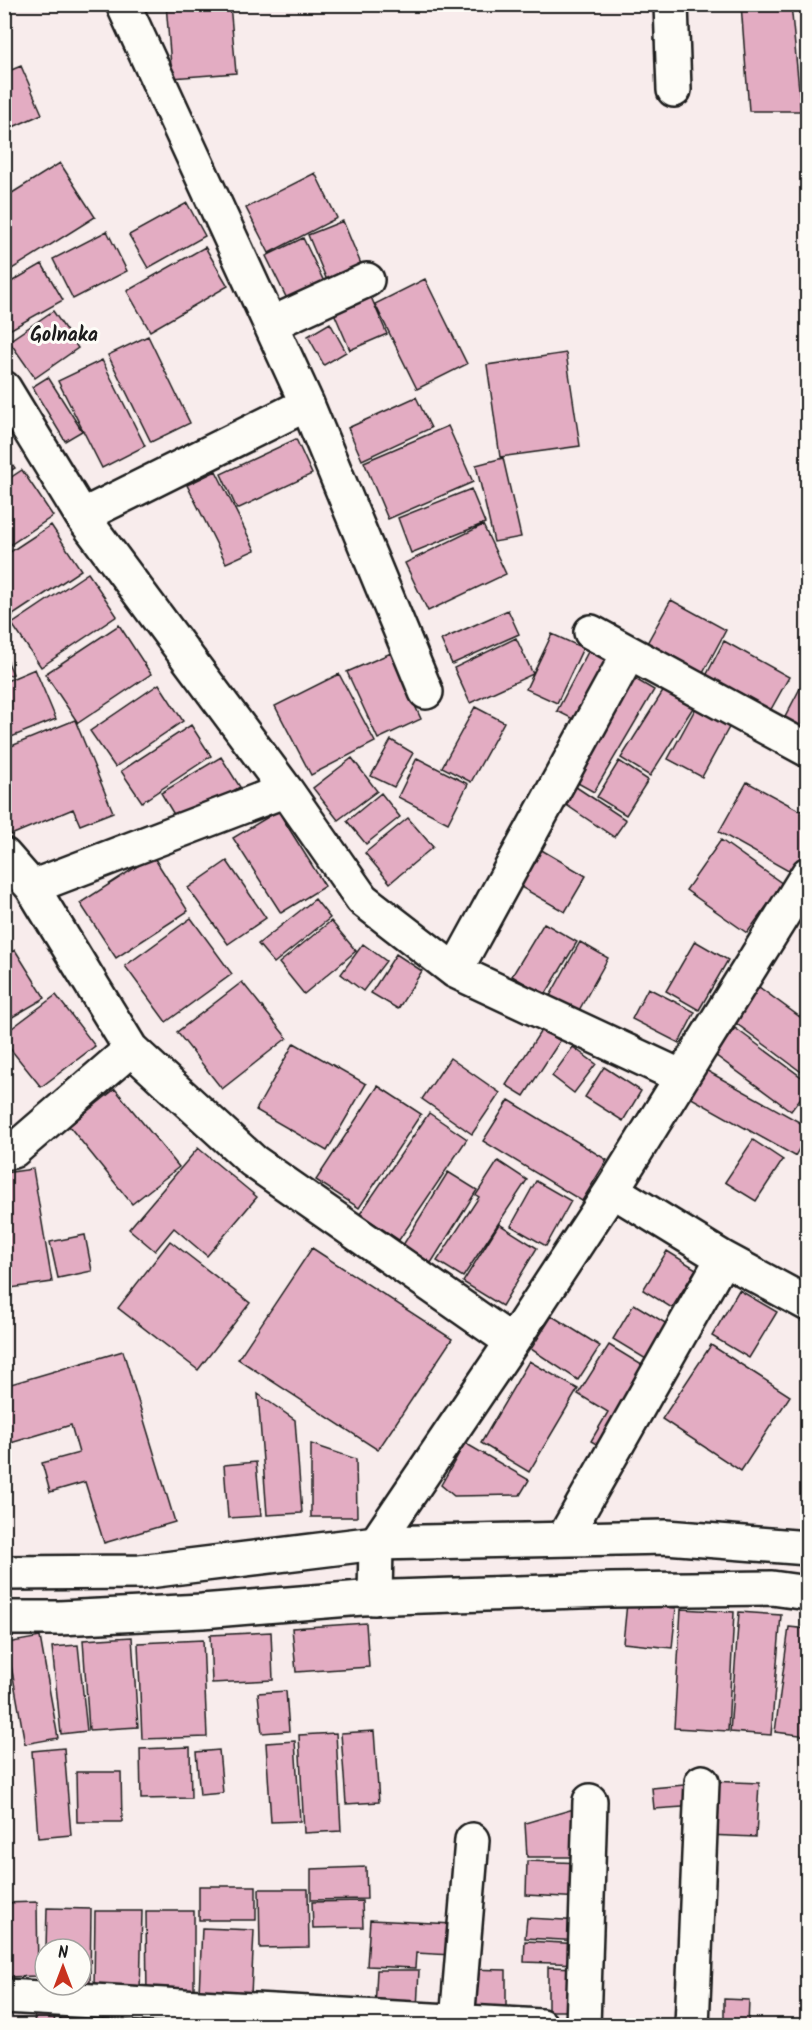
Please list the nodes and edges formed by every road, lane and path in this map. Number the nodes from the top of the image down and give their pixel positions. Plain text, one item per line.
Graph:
1 (123, 4) edge
2 (671, 4) edge
3 (674, 90) dead end
4 (368, 280) dead end
5 (271, 324) junction
6 (4, 388) edge
7 (307, 404) junction
8 (82, 516) junction
9 (591, 632) dead end
10 (629, 653) junction
11 (426, 692) dead end
12 (807, 750) edge
13 (286, 790) junction
14 (4, 855) edge
15 (807, 874) edge
16 (32, 887) junction
17 (455, 971) junction
18 (131, 1049) junction
19 (682, 1077) junction
20 (4, 1153) edge
21 (612, 1190) junction
22 (723, 1258) junction
23 (807, 1304) edge
24 (512, 1342) junction
25 (564, 1538) junction
26 (376, 1543) junction
27 (807, 1548) edge
28 (4, 1573) edge
29 (807, 1593) edge
30 (375, 1598) junction
31 (4, 1618) edge
32 (702, 1782) dead end
33 (590, 1801) dead end
34 (472, 1840) dead end
35 (4, 1996) edge
36 (240, 2017) edge
37 (405, 2022) edge
38 (463, 2023) edge
39 (540, 2025) edge
40 (584, 2025) edge
41 (692, 2025) edge

1 - 5 street
2 - 3 street
4 - 5 street
5 - 7 street
6 - 8 street
7 - 8 street
7 - 11 street
8 - 13 street
9 - 10 street
10 - 12 street
10 - 17 street
13 - 16 street
13 - 17 street
14 - 16 street
15 - 19 street
16 - 18 street
17 - 19 street
18 - 20 street
18 - 24 street
19 - 21 street
21 - 22 street
21 - 24 street
22 - 23 street
22 - 25 street
24 - 26 street
25 - 26 street
25 - 27 street
26 - 28 street
26 - 30 street
29 - 30 street
30 - 31 street
32 - 41 street
33 - 40 street
34 - 38 street
35 - 36 street
36 - 37 street
37 - 38 street
38 - 39 street

